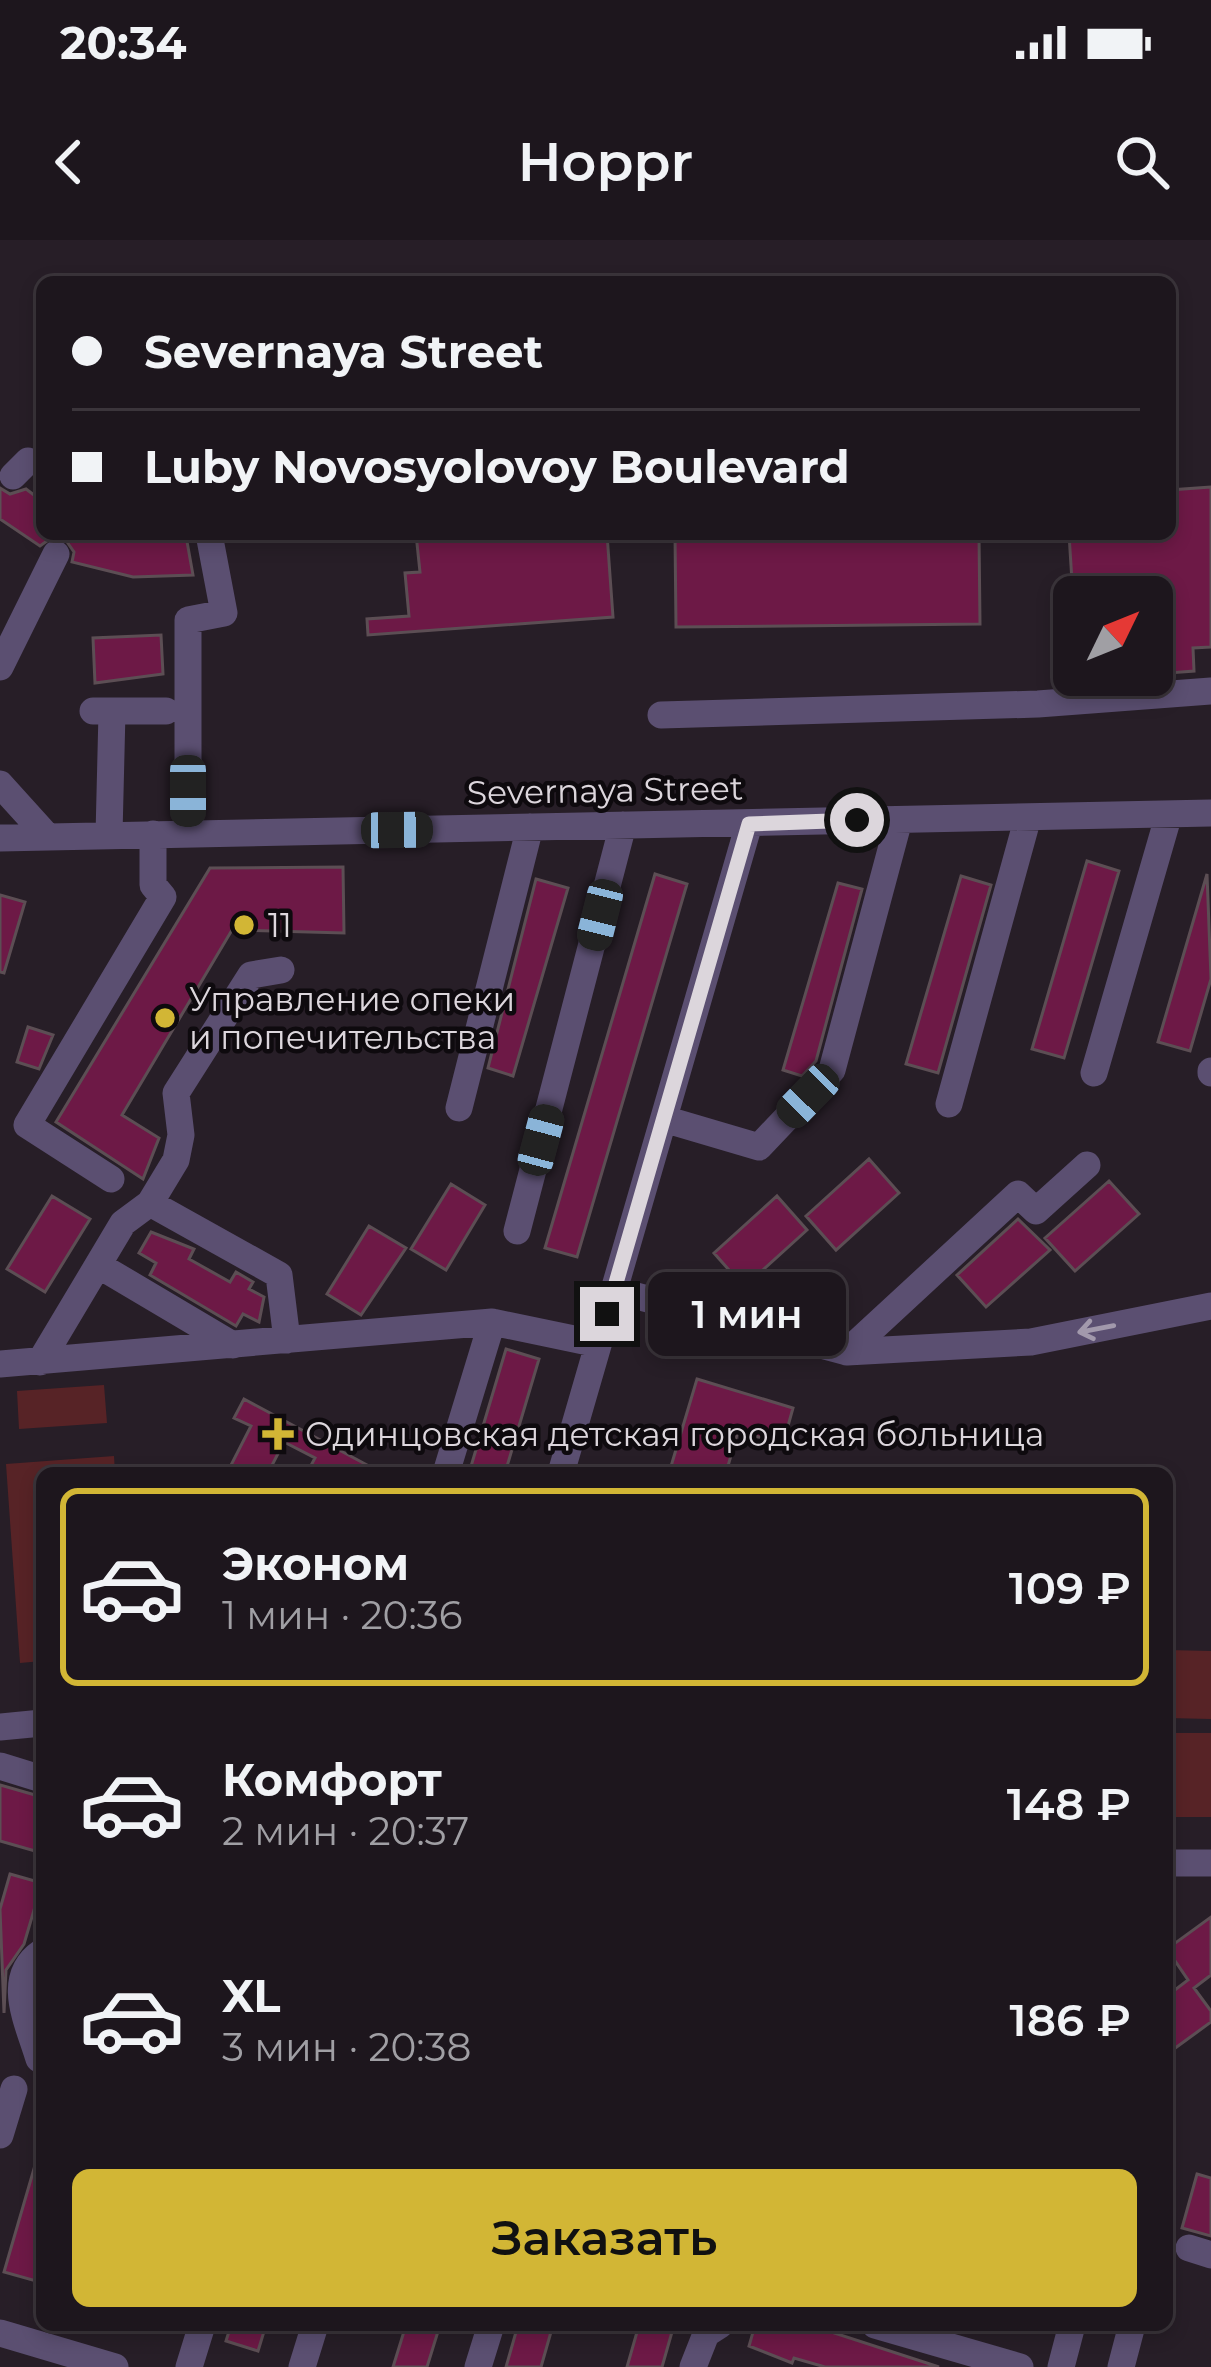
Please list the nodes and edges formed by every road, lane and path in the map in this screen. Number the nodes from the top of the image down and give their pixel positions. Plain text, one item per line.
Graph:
1 (210, 540) edge
2 (56, 554) dead end
3 (0, 668) edge
4 (1211, 692) edge
5 (166, 711) dead end
6 (661, 715) dead end
7 (0, 784) edge
8 (1211, 813) edge
9 (1169, 814) junction
10 (1028, 817) junction
11 (899, 820) junction
12 (749, 824) junction
13 (623, 825) junction
14 (530, 827) junction
15 (153, 834) junction
16 (188, 834) junction
17 (47, 836) junction
18 (109, 836) junction
19 (0, 838) edge
20 (281, 970) dead end
21 (1094, 1073) dead end
22 (949, 1104) dead end
23 (459, 1108) dead end
24 (664, 1119) junction
25 (1087, 1165) dead end
26 (111, 1179) dead end
27 (150, 1203) junction
28 (517, 1231) dead end
29 (98, 1265) junction
30 (614, 1289) junction
31 (1211, 1306) edge
32 (492, 1322) junction
33 (287, 1340) junction
34 (598, 1344) junction
35 (233, 1345) junction
36 (847, 1352) junction
37 (40, 1362) junction
38 (0, 1364) edge
39 (448, 1467) edge
40 (563, 1467) edge
41 (36, 1724) edge
42 (0, 1727) edge
43 (0, 1766) edge
44 (36, 1776) edge
45 (1173, 1863) edge
46 (1211, 1863) edge
47 (36, 1956) edge
48 (36, 2049) edge
49 (14, 2089) dead end
50 (0, 2135) edge
51 (200, 2331) edge
52 (312, 2331) edge
53 (489, 2331) edge
54 (711, 2331) edge
55 (896, 2331) edge
56 (1070, 2331) edge
57 (1130, 2331) edge
58 (0, 2332) edge
59 (68, 2338) edge
60 (694, 2363) edge
61 (115, 2367) edge
62 (189, 2367) edge
63 (302, 2367) edge
64 (478, 2367) edge
65 (724, 2367) edge
66 (1020, 2367) edge
67 (1061, 2367) edge
68 (1121, 2367) edge

1 - 16 street
2 - 3 street
4 - 6 street
5 - 18 street
7 - 17 street
8 - 9 street, Severnaya Street
9 - 10 street, Severnaya Street
9 - 21 street
10 - 11 street, Severnaya Street
10 - 22 street
11 - 12 street, Severnaya Street
11 - 24 street
12 - 13 street, Severnaya Street
12 - 24 street
13 - 14 street, Severnaya Street
13 - 28 street
14 - 16 street, Severnaya Street
14 - 23 street
15 - 16 street, Severnaya Street
15 - 18 street, Severnaya Street
15 - 26 street
17 - 18 street, Severnaya Street
17 - 19 street, Severnaya Street
20 - 27 street
24 - 30 street
25 - 36 street
27 - 29 street
27 - 33 street
29 - 35 street
29 - 37 street
30 - 34 street
30 - 36 street
31 -> 36 street
32 - 33 street
32 - 34 street
32 - 39 street
33 - 35 street
34 - 40 street
35 - 37 street
37 - 38 street
41 - 42 street
43 - 44 street
45 - 46 street
47 - 48 street
49 - 50 street
51 - 62 street
52 - 63 street
53 - 64 street
54 - 60 street
55 - 66 street
56 - 67 street
57 - 68 street
58 - 59 street
59 - 61 street
60 - 65 street

